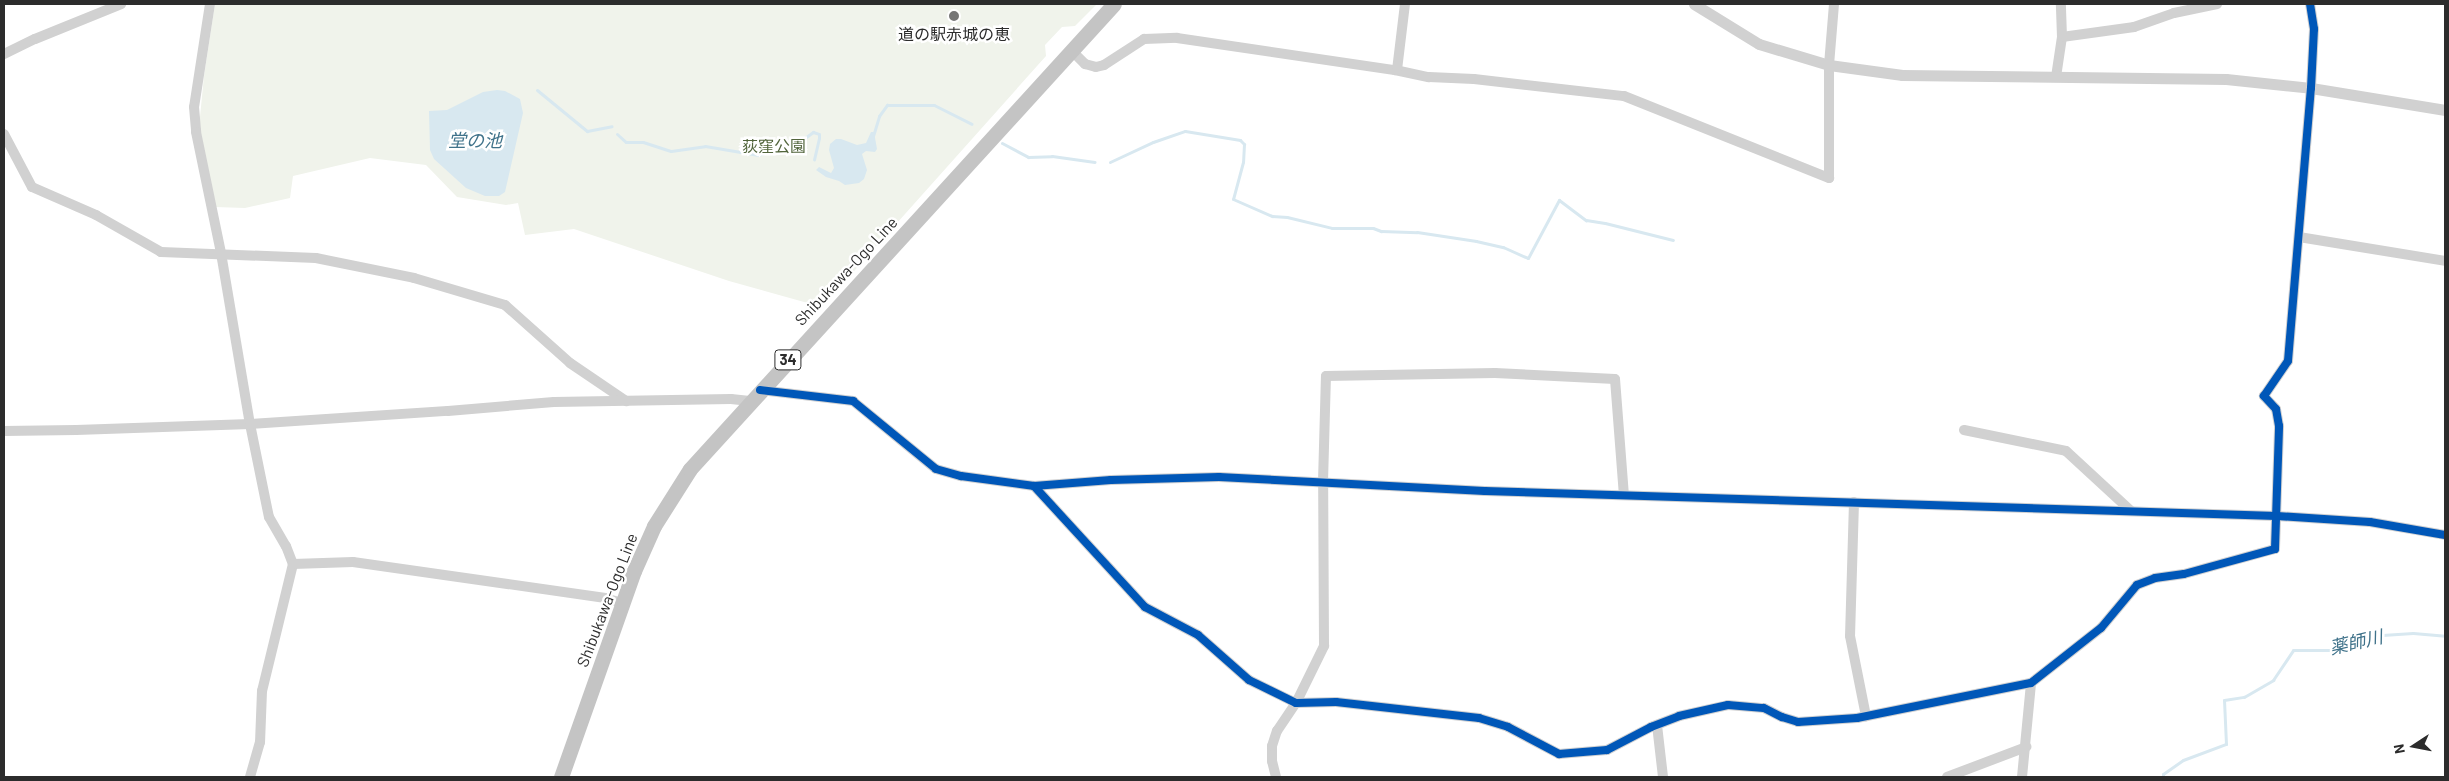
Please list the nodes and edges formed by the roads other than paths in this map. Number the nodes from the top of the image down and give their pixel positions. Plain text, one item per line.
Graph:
1 (121, 4) edge
2 (210, 4) edge
3 (1114, 4) edge
4 (1405, 4) edge
5 (1694, 4) edge
6 (1834, 4) edge
7 (2061, 4) edge
8 (2217, 4) edge
9 (2310, 4) edge
10 (2062, 37) junction
11 (1071, 50) junction
12 (4, 54) edge
13 (1829, 65) junction
14 (1397, 70) junction
15 (2056, 77) junction
16 (2311, 88) junction
17 (2445, 110) edge
18 (4, 134) edge
19 (2299, 237) junction
20 (221, 253) junction
21 (2445, 261) edge
22 (755, 396) junction
23 (626, 401) junction
24 (250, 424) junction
25 (1964, 430) dead end
26 (4, 431) edge
27 (1323, 482) junction
28 (1034, 486) junction
29 (1624, 495) junction
30 (1854, 502) junction
31 (2131, 511) junction
32 (2278, 516) junction
33 (2445, 535) edge
34 (293, 564) junction
35 (622, 603) junction
36 (2031, 683) junction
37 (1296, 703) junction
38 (1866, 716) junction
39 (1657, 725) junction
40 (2026, 747) junction
41 (250, 777) edge
42 (561, 777) edge
43 (1276, 777) edge
44 (1663, 777) edge
45 (1947, 777) edge
46 (2022, 777) edge

1 - 12 street
2 - 20 street
3 - 11 main road, Shibukawa-Ogo Line / 34
4 - 14 street
5 - 13 street
6 - 13 street
7 - 10 street
8 - 10 street
9 - 16 street
10 - 15 street
11 - 14 street
11 - 22 main road, Shibukawa-Ogo Line / 34
13 - 14 street
13 - 15 street
15 - 16 street
16 - 17 street
16 - 19 street
18 - 20 street
19 - 21 street
19 - 32 street
20 - 23 street
20 - 24 street
22 - 23 street
22 - 28 street
22 - 35 main road, Shibukawa-Ogo Line / 34
23 - 24 street
24 - 26 street
24 - 34 street
25 - 31 street
27 - 28 street
27 - 29 street
27 - 29 street
27 - 37 street
28 - 37 street
29 - 30 street
30 - 31 street
30 - 38 street
31 - 32 street
32 - 33 street
32 - 36 street
34 - 35 street
34 - 41 street
35 - 42 main road, Shibukawa-Ogo Line / 34
36 - 38 street
36 - 40 street
37 - 39 street
37 - 43 street
38 - 39 street
39 - 44 street
40 - 45 street
40 - 46 street

